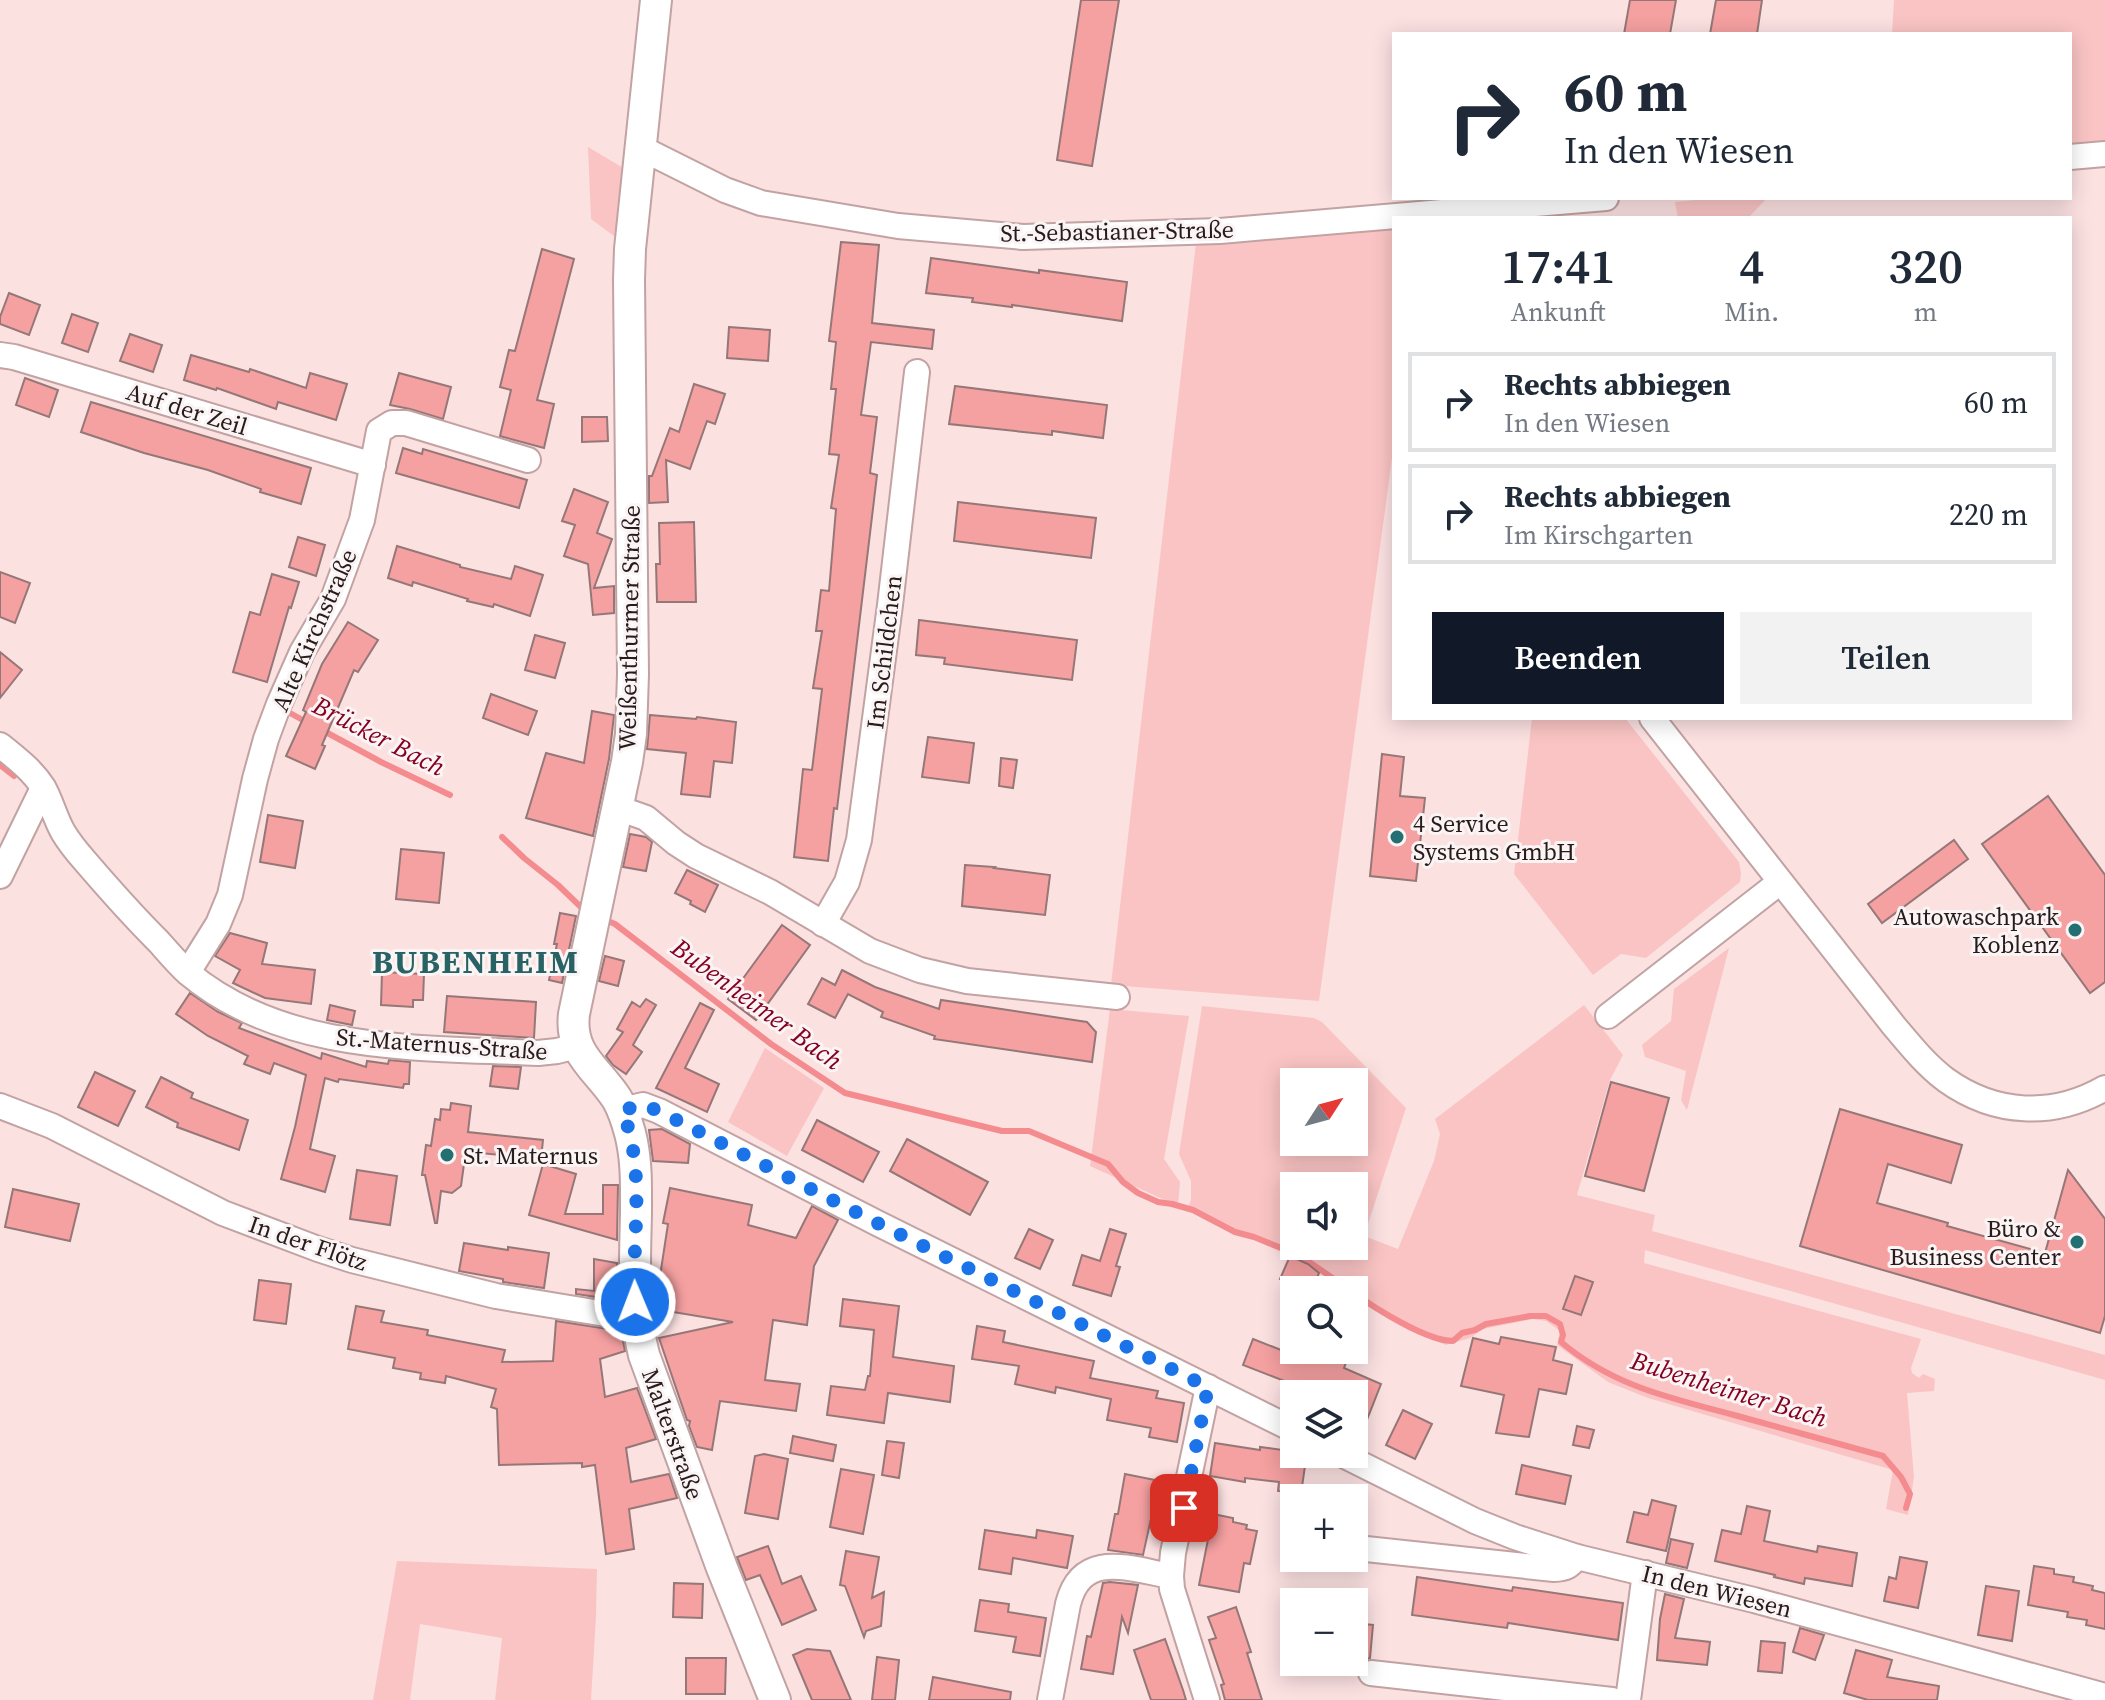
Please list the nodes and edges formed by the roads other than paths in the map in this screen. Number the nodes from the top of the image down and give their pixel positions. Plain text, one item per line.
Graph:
1 (656, 0) edge
2 (642, 138) junction
3 (2105, 154) edge
4 (2072, 157) edge
5 (1583, 200) edge
6 (1392, 216) edge
7 (1395, 216) edge
8 (0, 355) edge
9 (917, 372) dead end
10 (528, 460) dead end
11 (373, 465) junction
12 (1654, 720) edge
13 (0, 745) edge
14 (43, 788) junction
15 (618, 808) junction
16 (0, 876) edge
17 (1780, 882) junction
18 (823, 924) junction
19 (188, 972) junction
20 (1117, 997) dead end
21 (1608, 1016) dead end
22 (577, 1046) junction
23 (2101, 1099) edge
24 (0, 1106) edge
25 (622, 1110) junction
26 (636, 1316) junction
27 (1208, 1387) junction
28 (1280, 1423) edge
29 (1368, 1468) edge
30 (1368, 1549) edge
31 (1577, 1557) junction
32 (1645, 1573) junction
33 (1171, 1576) junction
34 (1371, 1673) dead end
35 (2105, 1696) edge
36 (775, 1700) edge
37 (1050, 1700) edge
38 (1207, 1700) edge
39 (1612, 1700) edge
40 (1628, 1700) edge

1 - 2 main road, Weißenthurmer Straße
2 - 6 street, St.-Sebastianer-Straße
2 - 15 main road, Weißenthurmer Straße
3 - 4 street
5 - 7 street, St.-Sebastianer-Straße
8 - 11 street, Auf der Zeil
9 - 18 street, Im Schildchen
10 - 11 street, Alte Kirchstraße
11 - 19 street, Alte Kirchstraße
12 - 17 street
13 - 14 street, St.-Maternus-Straße
14 - 16 street
14 - 19 street, St.-Maternus-Straße
15 - 18 street
15 - 22 main road, Weißenthurmer Straße
17 - 21 street
17 - 23 street
18 - 20 street
19 - 22 street, St.-Maternus-Straße
22 - 25 main road
24 - 26 street, In der Flötz
25 - 26 main road, Malterstraße
25 - 27 street
26 - 36 main road, Malterstraße
27 - 28 street
27 - 33 street
29 - 31 street, In den Wiesen
30 - 31 street
31 - 32 street, In den Wiesen
32 - 35 street, In den Wiesen
32 - 40 street
33 - 37 street
33 - 38 street
34 - 39 street

